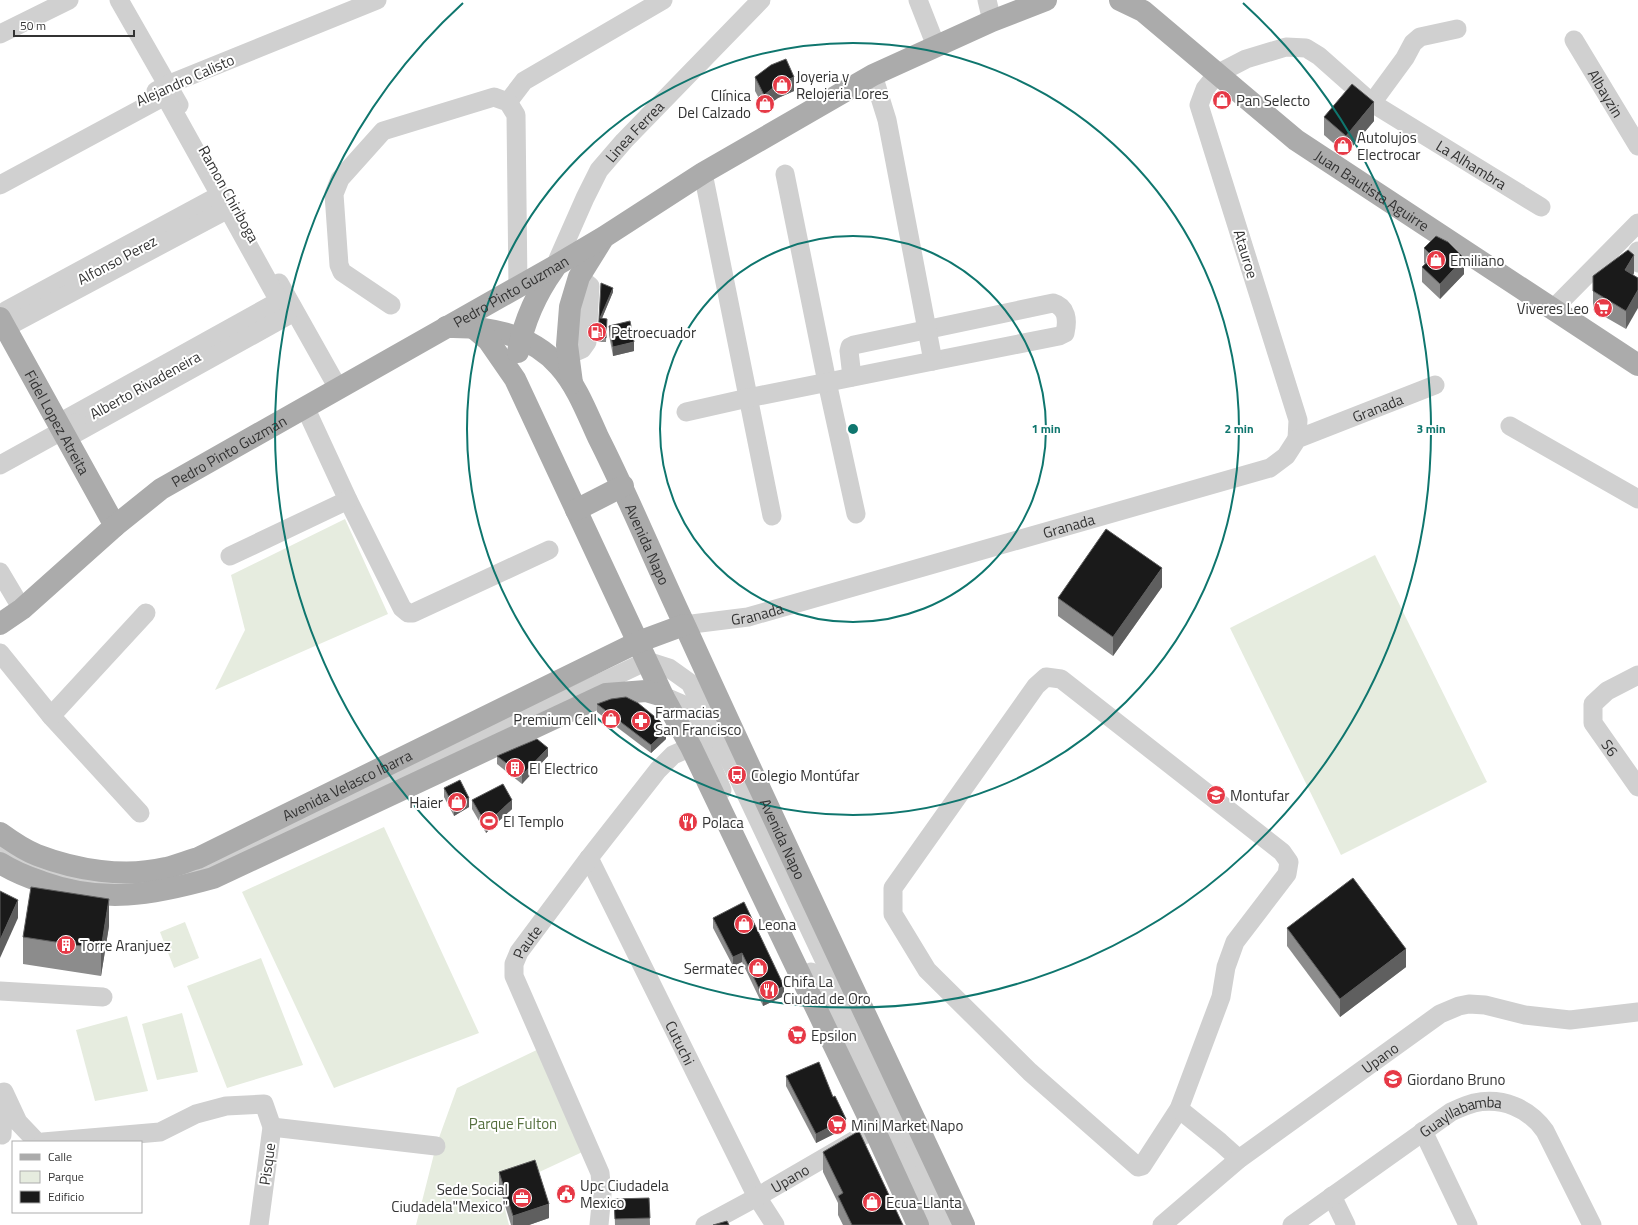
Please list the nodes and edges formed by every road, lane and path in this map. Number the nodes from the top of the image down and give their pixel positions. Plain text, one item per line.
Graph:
1 (69, 0) edge
2 (119, 0) edge
3 (377, 0) edge
4 (663, 0) edge
5 (761, 0) edge
6 (918, 0) edge
7 (987, 0) edge
8 (1046, 0) edge
9 (1120, 0) edge
10 (992, 21) junction
11 (1457, 29) dead end
12 (0, 34) edge
13 (1574, 40) dead end
14 (936, 46) junction
15 (1217, 74) junction
16 (873, 76) junction
17 (167, 85) junction
18 (508, 102) junction
19 (1372, 103) junction
20 (1638, 146) edge
21 (703, 173) junction
22 (785, 174) dead end
23 (0, 175) edge
24 (0, 185) edge
25 (231, 199) junction
26 (1541, 207) dead end
27 (1638, 223) edge
28 (604, 237) junction
29 (555, 266) junction
30 (518, 287) junction
31 (391, 305) dead end
32 (1553, 309) junction
33 (289, 310) junction
34 (6, 318) edge
35 (926, 321) junction
36 (446, 327) junction
37 (475, 329) junction
38 (520, 338) junction
39 (933, 360) junction
40 (1638, 365) edge
41 (852, 377) junction
42 (515, 379) junction
43 (827, 382) junction
44 (572, 384) junction
45 (1435, 385) dead end
46 (338, 388) junction
47 (748, 398) junction
48 (305, 407) junction
49 (686, 412) dead end
50 (1510, 426) dead end
51 (69, 427) junction
52 (1297, 439) junction
53 (0, 465) edge
54 (623, 486) junction
55 (1638, 499) edge
56 (348, 500) junction
57 (576, 510) junction
58 (856, 514) dead end
59 (772, 516) dead end
60 (115, 526) junction
61 (549, 550) dead end
62 (230, 556) dead end
63 (0, 572) edge
64 (22, 609) junction
65 (146, 613) dead end
66 (0, 624) edge
67 (684, 625) junction
68 (642, 652) junction
69 (0, 653) edge
70 (1638, 675) edge
71 (663, 696) junction
72 (51, 716) junction
73 (691, 747) junction
74 (1638, 787) edge
75 (140, 813) dead end
76 (0, 833) edge
77 (0, 850) edge
78 (589, 858) junction
79 (0, 863) edge
80 (0, 992) edge
81 (102, 997) dead end
82 (1638, 1012) edge
83 (1179, 1109) junction
84 (272, 1127) junction
85 (874, 1128) junction
86 (1423, 1131) junction
87 (0, 1134) edge
88 (36, 1141) edge
89 (55, 1141) edge
90 (436, 1146) dead end
91 (1239, 1159) junction
92 (1332, 1196) junction
93 (757, 1197) junction
94 (259, 1225) edge
95 (599, 1225) edge
96 (705, 1225) edge
97 (775, 1225) edge
98 (918, 1225) edge
99 (932, 1225) edge
100 (949, 1225) edge
101 (964, 1225) edge
102 (1162, 1225) edge
103 (1292, 1225) edge
104 (1346, 1225) edge
105 (1468, 1225) edge
106 (1592, 1225) edge

1 - 12 street
2 - 17 street, Ramon Chiriboga
3 - 17 street, Alejandro Calisto
4 - 18 street
5 - 29 street, Linea Ferrea
6 - 14 street
7 - 10 street
8 - 10 main road, Pedro Pinto Guzman
9 - 15 main road, Juan Bautista Aguirre
10 - 14 main road, Pedro Pinto Guzman
11 - 19 street
13 - 20 street, Albayzin
14 - 16 main road, Pedro Pinto Guzman
15 - 19 street, La Alhambra
15 - 32 main road, Juan Bautista Aguirre
15 - 52 street, Atauroe
16 - 21 main road, Pedro Pinto Guzman
16 - 35 street
17 - 23 street, Alejandro Calisto
17 - 25 street, Ramon Chiriboga
18 - 30 street
18 - 31 street
19 - 26 street, La Alhambra
21 - 28 main road, Pedro Pinto Guzman
21 - 47 street
22 - 43 street
24 - 34 street
25 - 33 street, Ramon Chiriboga
25 - 34 street, Alfonso Perez
27 - 32 street
28 - 29 main road, Pedro Pinto Guzman
28 - 44 main road
29 - 30 main road, Pedro Pinto Guzman
29 - 38 main road
30 - 36 main road, Pedro Pinto Guzman
32 - 40 main road, Juan Bautista Aguirre
33 - 46 street, Ramon Chiriboga
33 - 51 street, Alberto Rivadeneira
34 - 51 main road, Fidel Lopez Atreita
34 - 51 street
35 - 39 street
35 - 39 street
35 - 41 street
36 - 37 main road, Avenida Napo
36 - 46 main road, Pedro Pinto Guzman
37 - 38 main road, Avenida Napo
37 - 42 main road
38 - 42 main road
38 - 44 main road, Avenida Napo
39 - 41 street
41 - 43 street
42 - 57 main road
43 - 47 street
43 - 58 street
44 - 54 main road, Avenida Napo
45 - 52 street, Granada
46 - 48 main road, Pedro Pinto Guzman
47 - 49 street
47 - 59 street
48 - 56 street
48 - 60 main road, Pedro Pinto Guzman
50 - 55 street
51 - 53 street, Alberto Rivadeneira
51 - 60 main road, Fidel Lopez Atreita
52 - 67 street, Granada
54 - 57 main road
54 - 67 main road, Avenida Napo
56 - 61 street
56 - 62 street
57 - 68 main road
60 - 64 main road, Pedro Pinto Guzman
63 - 64 street
64 - 66 main road, Pedro Pinto Guzman
65 - 72 street
67 - 68 main road, Avenida Velasco Ibarra
67 - 101 main road, Avenida Napo
68 - 71 main road
68 - 76 main road, Avenida Velasco Ibarra
68 - 77 street
68 - 100 street
69 - 72 street
70 - 74 street, S6
71 - 73 main road
71 - 79 main road, Avenida Velasco Ibarra
71 - 99 street
72 - 75 street
73 - 78 street, Paute
73 - 85 main road
78 - 93 street, Cutuchi
78 - 95 street, Paute
80 - 81 street
82 - 91 street, Upano
83 - 83 street
83 - 91 street
84 - 89 street, Pisque
84 - 90 street
84 - 94 street, Pisque
85 - 93 street, Upano
85 - 98 main road
86 - 92 street, Guayllabamba
86 - 105 street
86 - 106 street, Guayllabamba
87 - 88 street
91 - 102 street, Upano
92 - 103 street, Guayllabamba
92 - 104 street
93 - 96 street, Upano
93 - 97 street, Cutuchi

